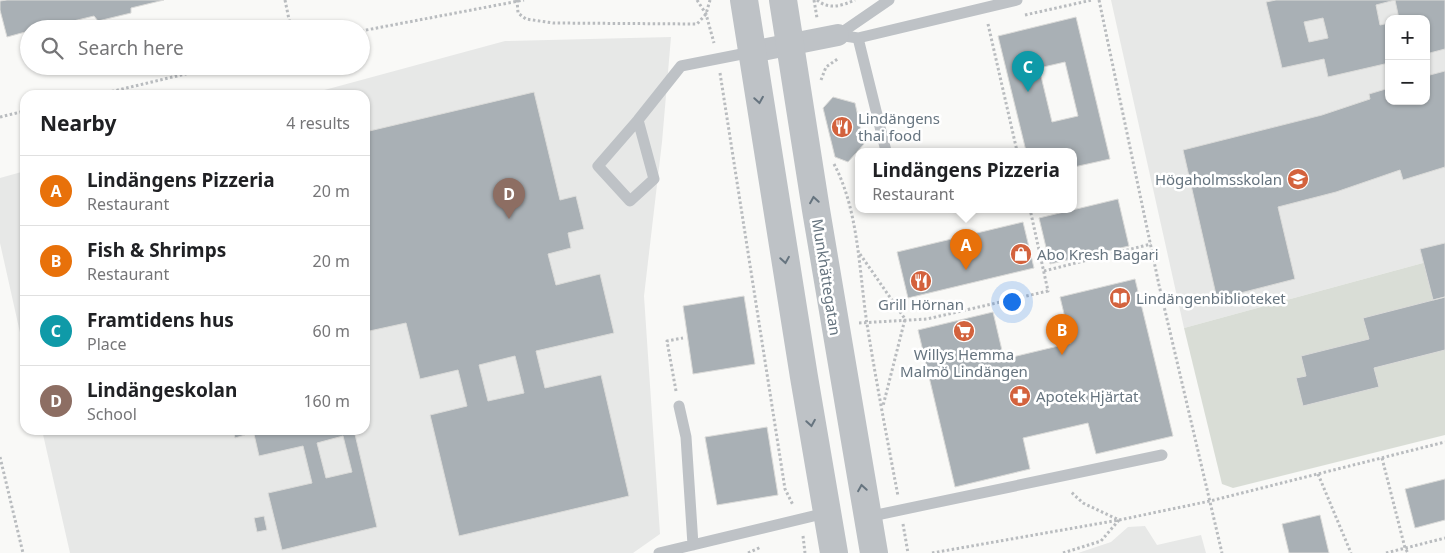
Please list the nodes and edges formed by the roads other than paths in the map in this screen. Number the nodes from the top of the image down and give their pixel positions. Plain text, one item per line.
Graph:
1 (744, 0) edge
2 (783, 0) edge
3 (889, 0) edge
4 (1017, 0) edge
5 (839, 38) junction
6 (790, 44) junction
7 (752, 52) junction
8 (638, 120) junction
9 (885, 148) edge
10 (679, 406) road end
11 (1162, 455) dead end
12 (826, 513) junction
13 (867, 517) junction
14 (693, 545) junction
15 (658, 553) edge
16 (834, 553) edge
17 (874, 553) edge

1 - 7 street
2 - 6 street, Munkhättegatan
3 - 5 lane
4 - 5 lane
5 - 6 street
5 - 9 lane
6 - 7 street
13 -> 6 street, Munkhättegatan
7 - 8 lane
7 -> 12 street
8 - 8 lane
10 - 14 lane
11 - 13 lane
12 - 14 lane
12 - 16 street
13 - 17 street, Munkhättegatan
14 - 15 lane

